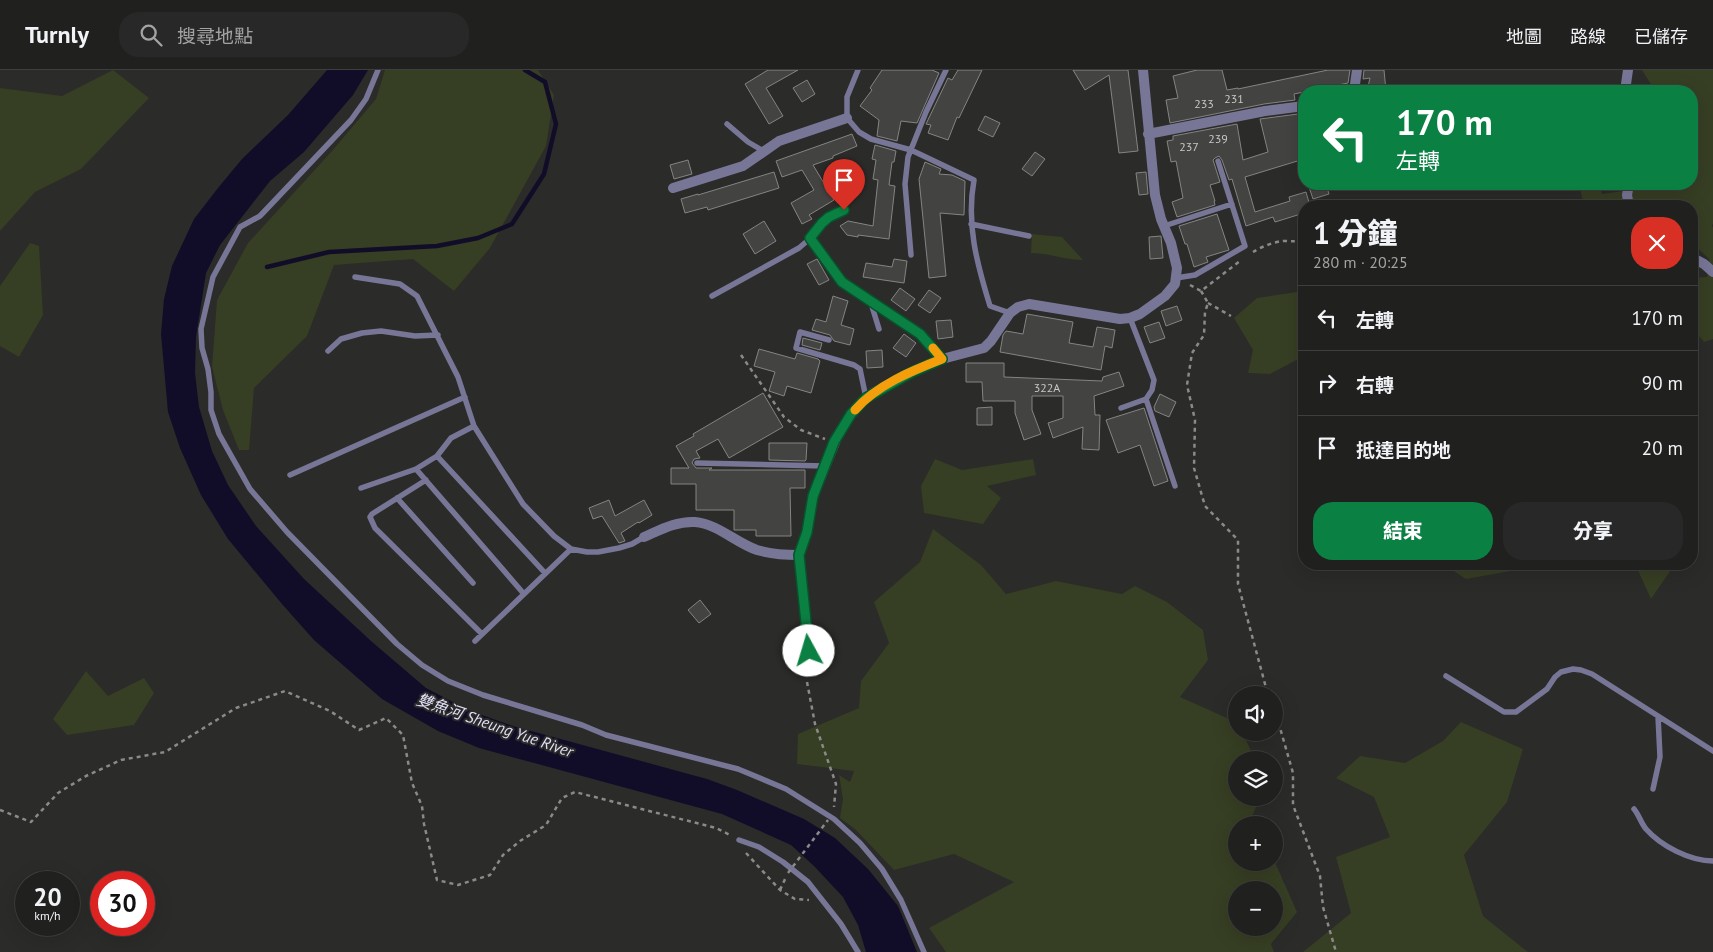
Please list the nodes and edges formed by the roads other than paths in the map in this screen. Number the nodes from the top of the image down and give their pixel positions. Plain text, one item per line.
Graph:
1 (378, 70) edge
2 (858, 70) edge
3 (946, 70) edge
4 (1143, 70) edge
5 (1358, 70) edge
6 (1628, 70) edge
7 (1355, 85) edge
8 (1626, 85) edge
9 (1298, 107) edge
10 (847, 118) junction
11 (727, 124) dead end
12 (1148, 134) junction
13 (911, 150) junction
14 (765, 152) junction
15 (1218, 161) dead end
16 (673, 188) dead end
17 (1232, 204) junction
18 (844, 210) dead end
19 (971, 224) junction
20 (1164, 226) junction
21 (1029, 236) dead end
22 (810, 238) junction
23 (911, 255) dead end
24 (1698, 261) edge
25 (1713, 272) edge
26 (355, 277) dead end
27 (1176, 278) junction
28 (712, 296) dead end
29 (870, 300) junction
30 (1010, 314) junction
31 (1130, 318) junction
32 (879, 329) dead end
33 (438, 335) junction
34 (828, 340) dead end
35 (328, 351) dead end
36 (942, 359) junction
37 (465, 397) junction
38 (866, 398) junction
39 (1146, 399) junction
40 (1121, 408) dead end
41 (474, 426) junction
42 (437, 456) junction
43 (697, 463) dead end
44 (824, 466) junction
45 (416, 469) junction
46 (290, 476) dead end
47 (426, 480) junction
48 (1175, 486) dead end
49 (361, 488) dead end
50 (397, 498) junction
51 (644, 537) joint
52 (571, 549) junction
53 (799, 555) junction
54 (545, 572) junction
55 (473, 583) dead end
56 (524, 594) junction
57 (482, 634) junction
58 (475, 641) dead end
59 (805, 671) road end
60 (1446, 676) dead end
61 (1658, 716) junction
62 (1713, 751) edge
63 (1653, 789) dead end
64 (1634, 809) dead end
65 (739, 840) road end
66 (1713, 861) edge
67 (858, 952) edge
68 (924, 952) edge

1 - 68 lane
2 - 10 lane
3 - 13 lane
4 - 12 street
5 - 7 street
6 - 8 street
9 - 12 street
10 - 13 lane
10 - 14 street
11 - 14 lane
12 - 20 street
13 - 19 lane
13 - 23 lane
14 - 16 street
15 - 17 lane
17 - 20 lane
17 - 27 lane
18 - 22 lane
19 - 21 lane
19 - 30 lane
20 - 27 street
22 - 28 lane
22 - 29 lane
24 - 25 street
26 - 33 lane
27 - 31 street
29 - 32 lane
29 - 36 lane
30 - 31 street
30 - 36 street
31 - 39 lane
33 - 35 lane
33 - 37 lane
34 - 38 lane
36 - 38 street
37 - 41 lane
37 - 46 lane
38 - 44 street
39 - 40 lane
39 - 48 lane
41 - 42 lane
41 - 52 lane
42 - 45 lane
42 - 54 lane
43 - 44 lane
44 - 53 street
45 - 47 lane
45 - 49 lane
47 - 50 lane
47 - 56 lane
50 - 55 lane
50 - 57 lane
51 - 52 lane
51 - 53 street
52 - 54 lane
53 - 59 street
54 - 56 lane
56 - 57 lane
57 - 58 lane
60 - 61 lane
61 - 62 lane
61 - 63 lane
64 - 66 lane
65 - 67 lane

